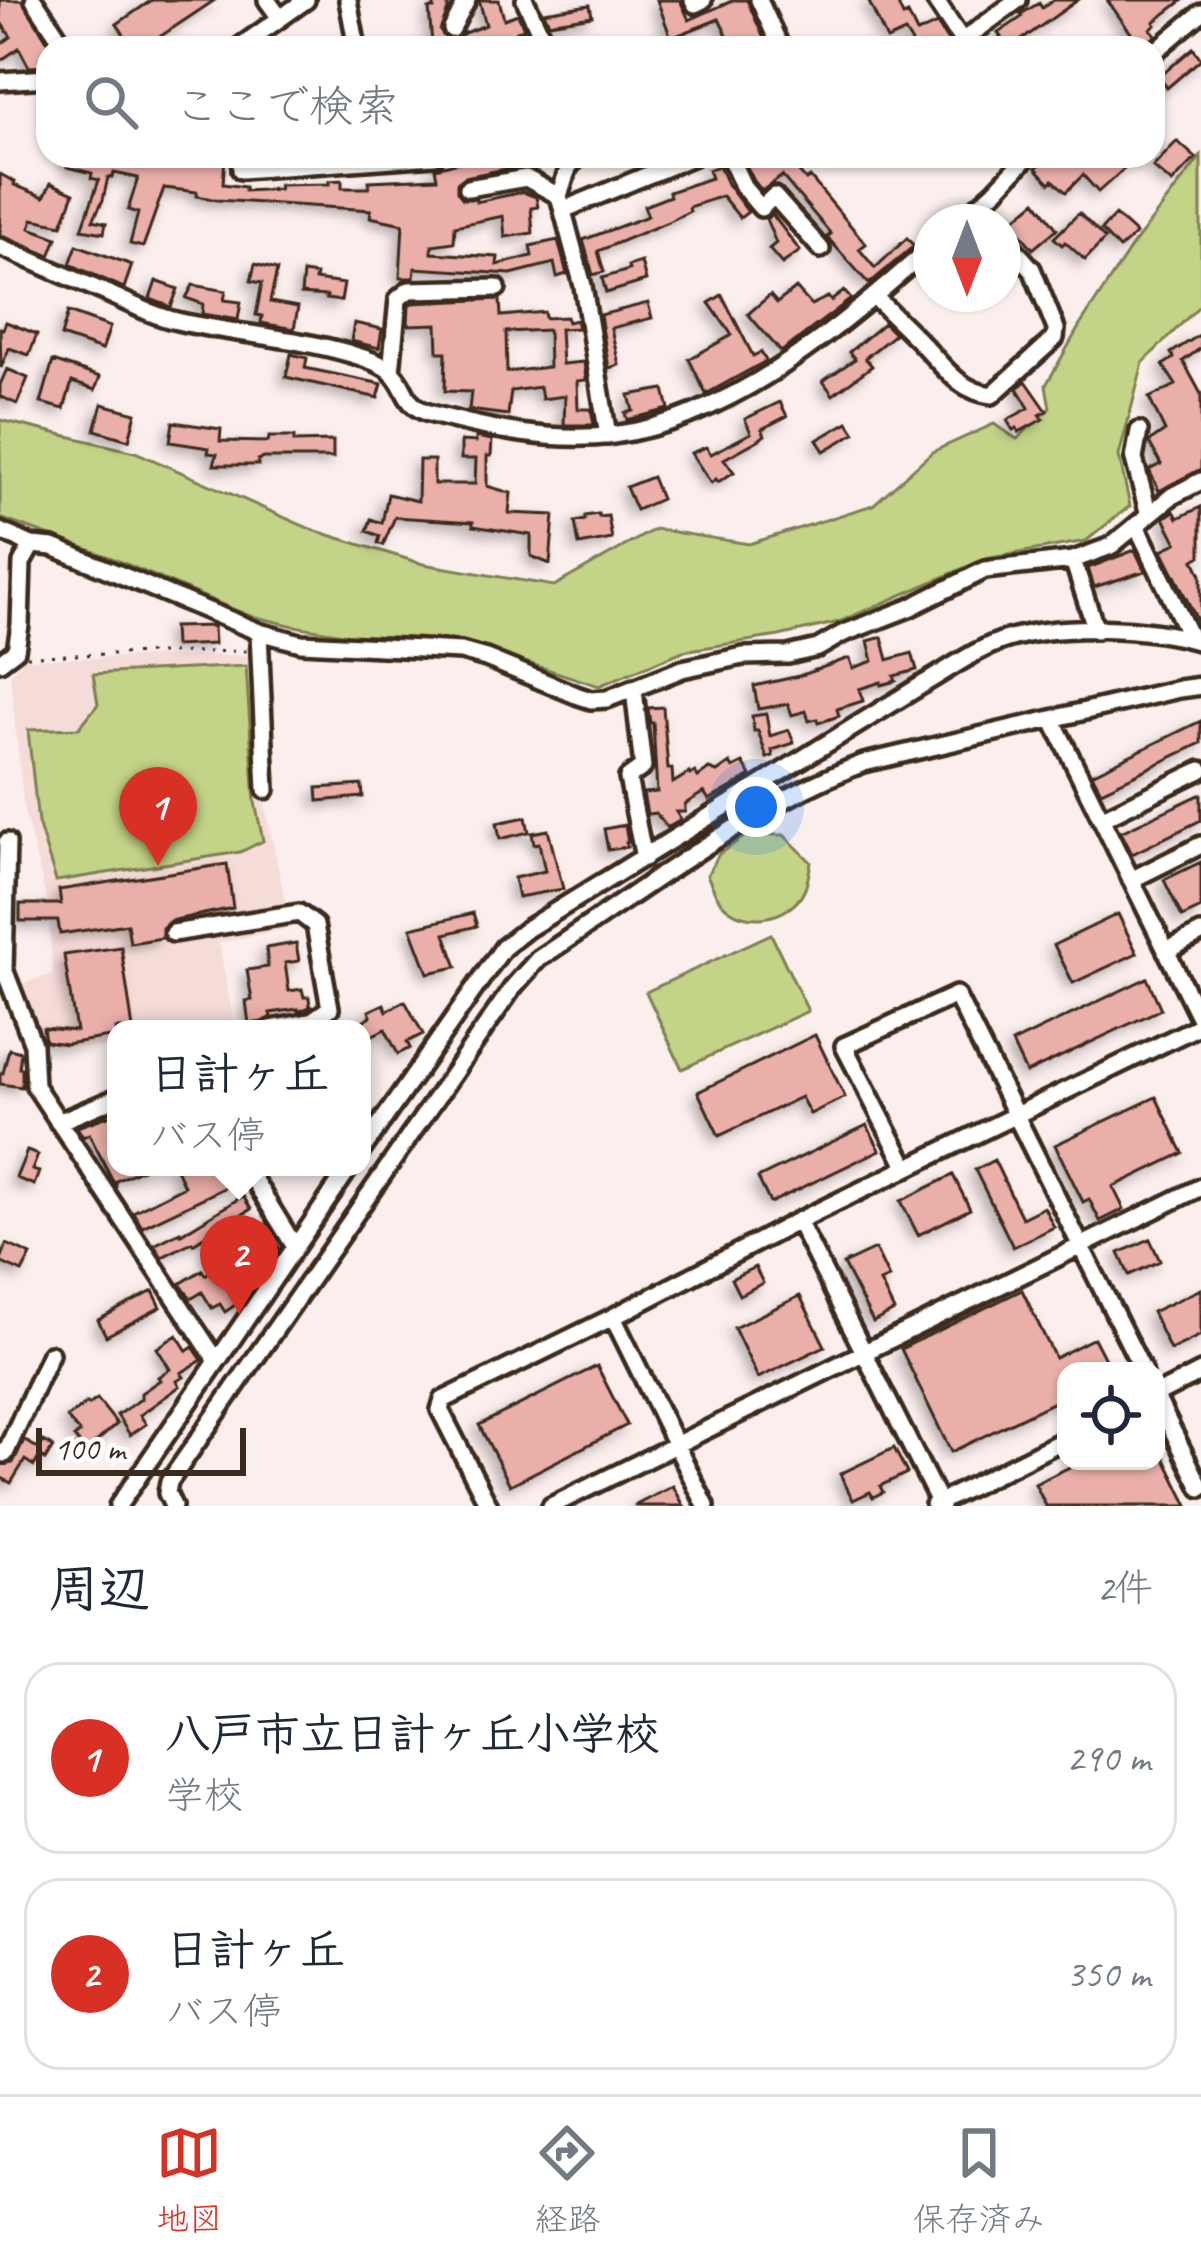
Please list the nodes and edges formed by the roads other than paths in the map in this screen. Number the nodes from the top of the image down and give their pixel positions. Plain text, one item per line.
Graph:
1 (34, 0) edge
2 (267, 0) edge
3 (306, 0) edge
4 (348, 0) edge
5 (467, 0) edge
6 (525, 0) edge
7 (693, 0) edge
8 (703, 0) edge
9 (759, 0) edge
10 (1018, 0) edge
11 (939, 1) edge
12 (1201, 13) edge
13 (280, 18) junction
14 (452, 28) dead end
15 (59, 36) edge
16 (256, 36) edge
17 (355, 36) edge
18 (542, 36) edge
19 (776, 36) edge
20 (960, 36) edge
21 (976, 36) edge
22 (1165, 43) edge
23 (36, 79) edge
24 (0, 81) edge
25 (569, 168) edge
26 (660, 168) edge
27 (735, 168) edge
28 (1016, 168) edge
29 (468, 188) dead end
30 (983, 202) joint
31 (561, 203) junction
32 (981, 204) edge
33 (0, 247) edge
34 (821, 249) dead end
35 (1021, 256) edge
36 (913, 262) edge
37 (496, 288) dead end
38 (874, 296) junction
39 (392, 371) junction
40 (1138, 431) dead end
41 (608, 436) junction
42 (1201, 482) edge
43 (1143, 520) junction
44 (0, 531) edge
45 (32, 545) junction
46 (1073, 560) junction
47 (1096, 630) junction
48 (259, 632) junction
49 (1196, 640) edge
50 (0, 662) edge
51 (1201, 686) edge
52 (634, 690) junction
53 (1052, 719) junction
54 (1201, 770) edge
55 (266, 790) dead end
56 (1101, 819) junction
57 (7, 842) dead end
58 (1201, 845) edge
59 (644, 858) junction
60 (1131, 880) junction
61 (173, 933) dead end
62 (1201, 933) edge
63 (1166, 950) junction
64 (2, 971) edge
65 (316, 1020) edge
66 (1201, 1023) edge
67 (107, 1102) edge
68 (1017, 1116) junction
69 (58, 1122) junction
70 (371, 1137) edge
71 (907, 1168) junction
72 (252, 1176) edge
73 (344, 1176) edge
74 (1201, 1187) edge
75 (798, 1221) junction
76 (1080, 1246) junction
77 (295, 1247) junction
78 (613, 1317) junction
79 (864, 1353) junction
80 (50, 1354) dead end
81 (218, 1361) junction
82 (1138, 1362) edge
83 (1201, 1372) edge
84 (1165, 1391) edge
85 (1165, 1414) edge
86 (676, 1444) junction
87 (1057, 1444) edge
88 (0, 1451) edge
89 (1201, 1488) edge
90 (937, 1505) edge
91 (118, 1506) edge
92 (173, 1506) edge
93 (489, 1506) edge
94 (551, 1506) edge
95 (706, 1506) edge

1 - 15 street
2 - 13 street
3 - 13 street
4 - 17 street
5 - 14 street
6 - 18 street
7 - 8 street
9 - 19 street
10 - 21 street
11 - 20 street
12 - 22 street
13 - 16 street
23 - 24 street
25 - 31 street
26 - 31 street
27 - 34 street
28 - 30 street
29 - 31 street
30 - 32 street
31 - 41 street
33 - 39 street
35 - 38 street
36 - 38 street
37 - 39 street
38 - 41 street
39 - 41 street
40 - 43 street
42 - 43 street
43 - 46 street
43 - 49 street
44 - 45 street
45 - 48 street
45 - 50 street
46 - 47 street
46 - 52 street
47 - 49 street
47 - 59 street
48 - 52 street
48 - 55 street
51 - 53 street
52 - 59 street
53 - 56 street
53 - 92 street
54 - 56 street
56 - 60 street
57 - 64 street
58 - 60 street
59 - 70 street
60 - 63 street
61 - 65 street
62 - 63 street
63 - 66 street
64 - 69 street
66 - 68 street
67 - 69 street
68 - 71 street
68 - 71 street
68 - 76 street
69 - 81 street
71 - 75 street
72 - 77 street
73 - 77 street
74 - 76 street
75 - 78 street
75 - 79 street
76 - 79 street
76 - 82 street
77 - 81 street
78 - 86 street
78 - 93 street
79 - 86 street
79 - 90 street
80 - 88 street
81 - 91 street
83 - 84 street
85 - 89 street
86 - 94 street
86 - 95 street
87 - 90 street

